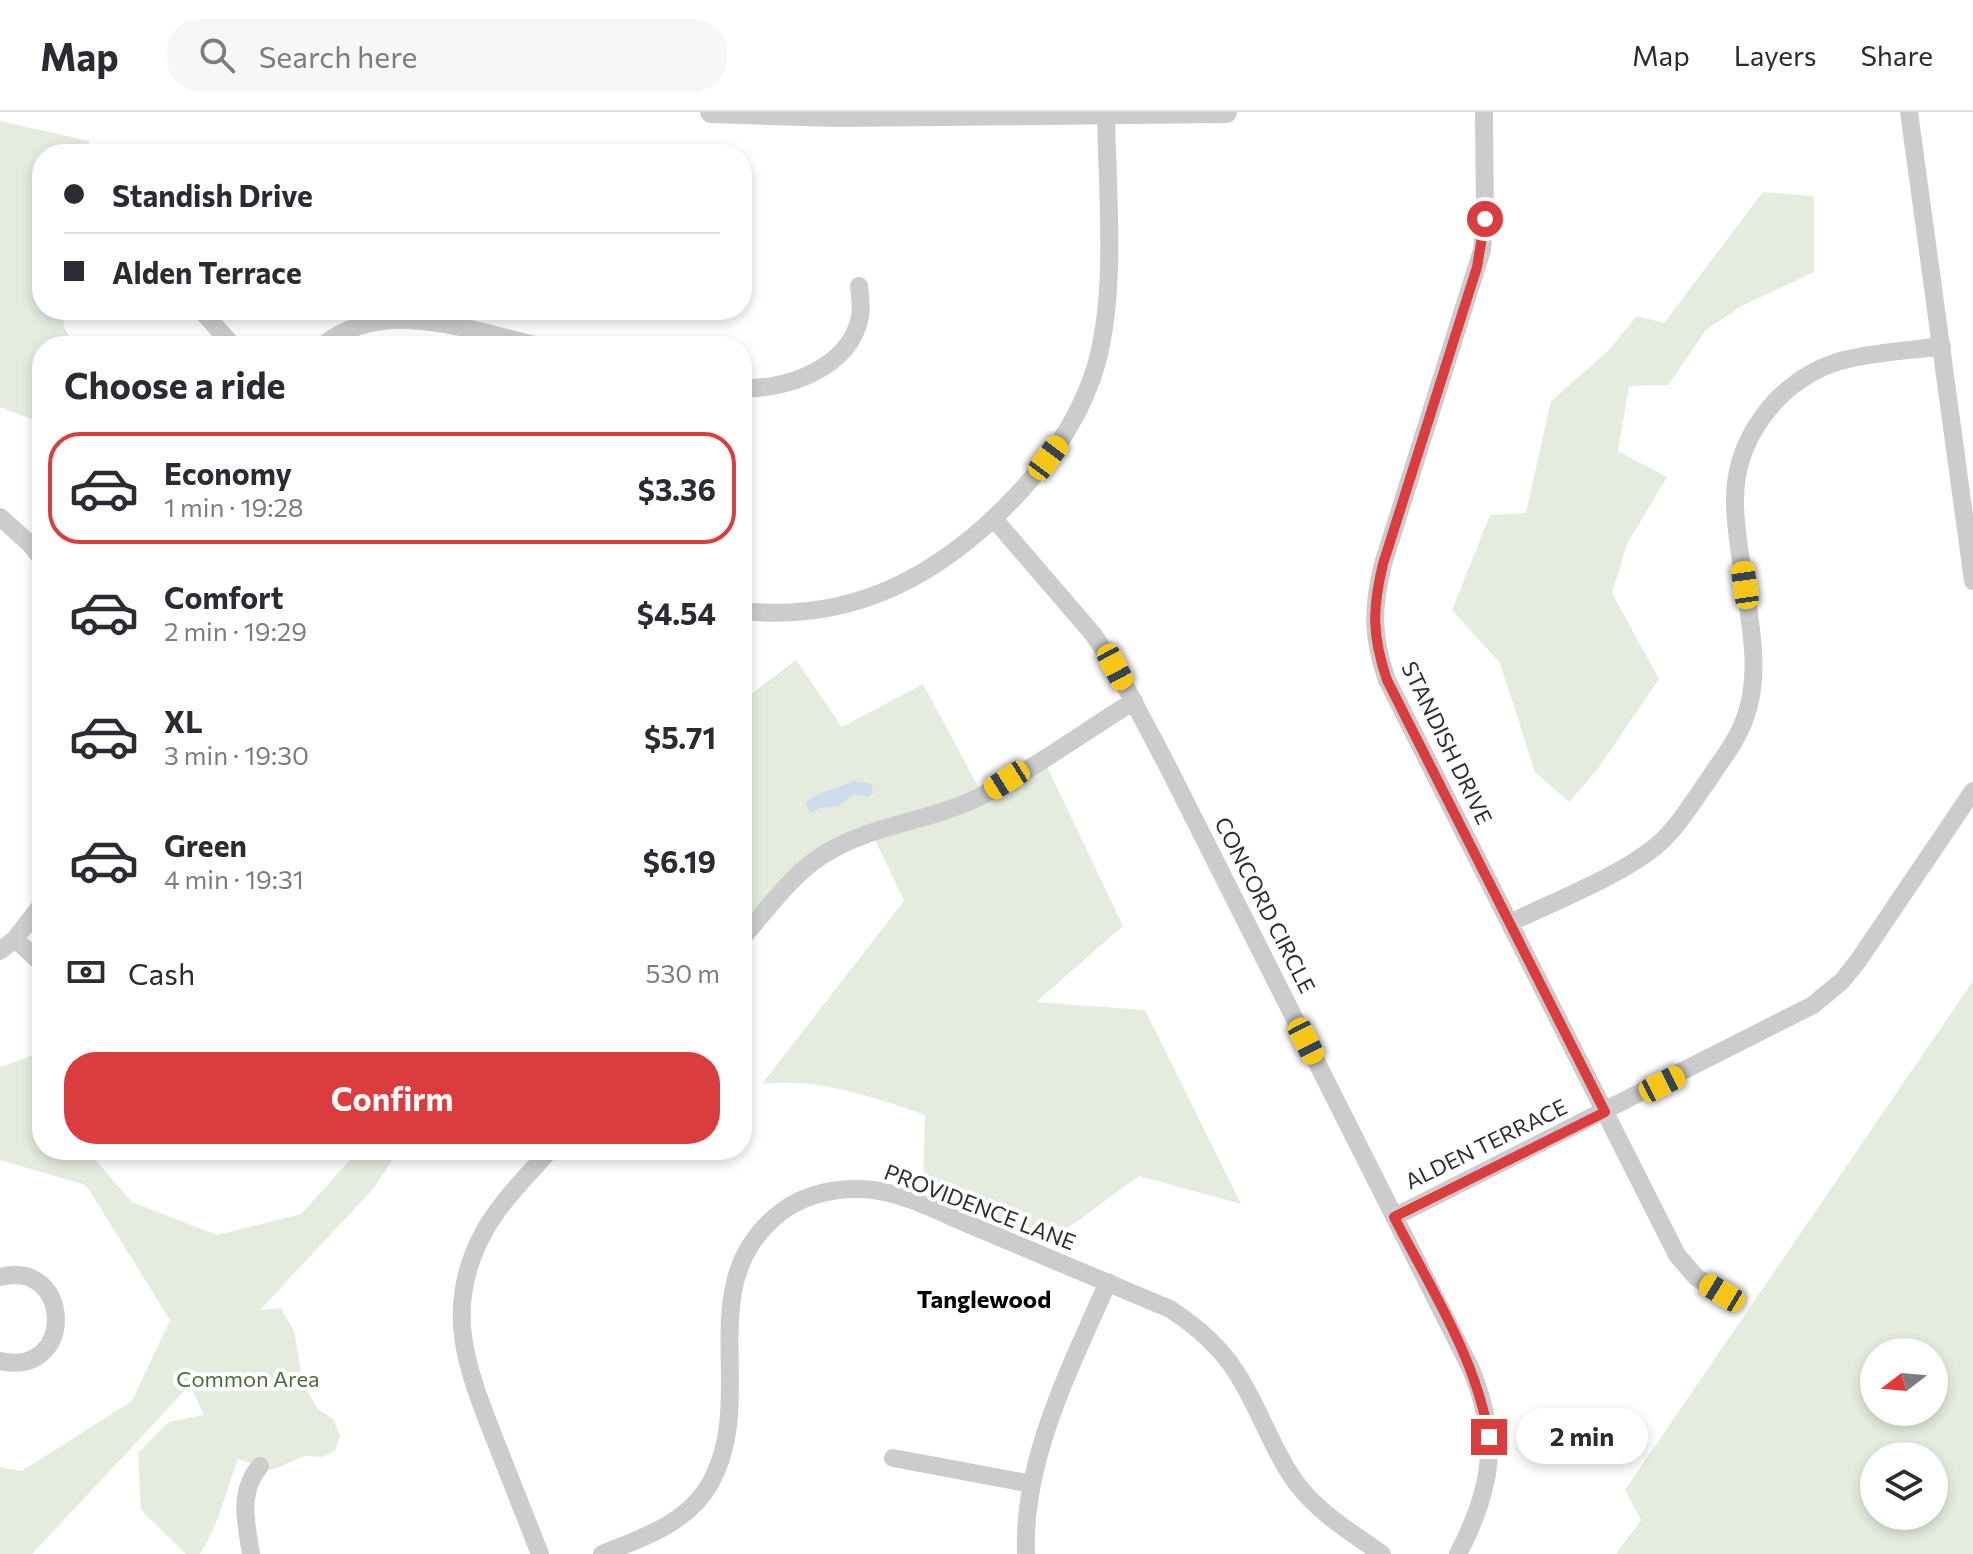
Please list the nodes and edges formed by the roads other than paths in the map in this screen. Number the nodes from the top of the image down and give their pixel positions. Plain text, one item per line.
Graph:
1 (1226, 112) edge
2 (1484, 112) edge
3 (1909, 112) edge
4 (721, 113) edge
5 (1106, 114) edge
6 (859, 286) dead end
7 (210, 320) edge
8 (395, 320) edge
9 (410, 320) edge
10 (224, 336) edge
11 (337, 336) edge
12 (489, 336) edge
13 (1942, 346) junction
14 (752, 387) edge
15 (0, 517) edge
16 (994, 519) junction
17 (32, 546) edge
18 (1973, 581) edge
19 (752, 612) edge
20 (1134, 701) junction
21 (1973, 791) edge
22 (32, 917) edge
23 (1510, 923) junction
24 (752, 927) edge
25 (15, 939) junction
26 (0, 951) edge
27 (32, 955) edge
28 (1605, 1112) junction
29 (541, 1160) edge
30 (1394, 1217) junction
31 (0, 1277) edge
32 (1108, 1282) junction
33 (1722, 1293) dead end
34 (0, 1361) edge
35 (893, 1458) dead end
36 (260, 1466) dead end
37 (1032, 1484) junction
38 (251, 1554) edge
39 (540, 1554) edge
40 (602, 1554) edge
41 (1026, 1554) edge
42 (1382, 1554) edge
43 (1458, 1554) edge

1 - 5 street
2 - 23 street, STANDISH DRIVE
3 - 13 street
4 - 5 street
5 - 16 street
6 - 14 street
7 - 10 street
8 - 11 street
9 - 12 street
13 - 18 street
13 - 23 street
15 - 17 street
16 - 19 street
16 - 20 street, CONCORD CIRCLE
20 - 24 street
20 - 30 street, CONCORD CIRCLE
21 - 28 street, ALDEN TERRACE
22 - 25 street
23 - 28 street, STANDISH DRIVE
25 - 26 street
25 - 27 street
28 - 30 street, ALDEN TERRACE
28 - 33 street, STANDISH DRIVE
29 - 39 street
30 - 43 street, ALDEN TERRACE
31 - 34 street
32 - 37 street
32 - 40 street, PROVIDENCE LANE
32 - 42 street
35 - 37 street
36 - 38 street
37 - 41 street

